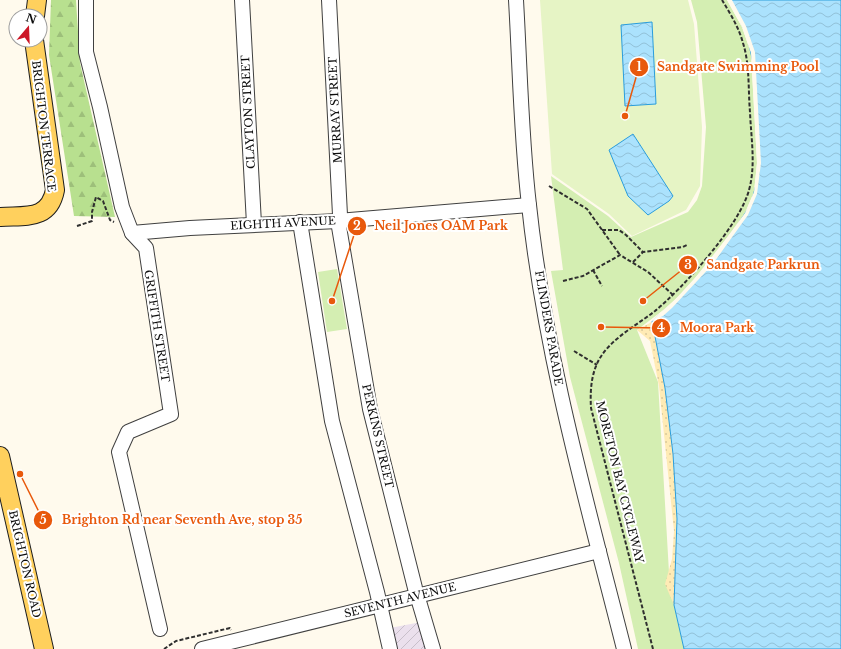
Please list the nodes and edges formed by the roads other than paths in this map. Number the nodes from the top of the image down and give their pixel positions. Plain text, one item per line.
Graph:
1 (86, 0) edge
2 (242, 0) edge
3 (329, 0) edge
4 (516, 0) edge
5 (35, 48) edge
6 (529, 205) junction
7 (0, 217) edge
8 (338, 221) junction
9 (300, 222) junction
10 (254, 224) junction
11 (132, 233) junction
12 (0, 456) edge
13 (599, 551) junction
14 (418, 595) junction
15 (380, 605) junction
16 (160, 629) dead end
17 (44, 649) edge
18 (202, 649) edge
19 (390, 649) edge
20 (433, 649) edge
21 (624, 649) edge

1 - 11 street, GRIFFITH STREET
2 - 10 street, CLAYTON STREET
3 - 8 street, MURRAY STREET
4 - 6 street, FLINDERS PARADE
5 - 7 main road, BRIGHTON TERRACE
6 - 8 street, EIGHTH AVENUE
6 - 13 street, FLINDERS PARADE
8 - 9 street, EIGHTH AVENUE
8 - 14 street, PERKINS STREET
9 - 10 street, EIGHTH AVENUE
9 - 15 street
10 - 11 street, EIGHTH AVENUE
11 - 16 street, GRIFFITH STREET
12 - 17 main road, BRIGHTON ROAD
13 - 14 street, SEVENTH AVENUE
13 - 21 street, FLINDERS PARADE
14 - 15 street, SEVENTH AVENUE
14 - 20 street, PERKINS STREET
15 - 18 street, SEVENTH AVENUE
15 - 19 street

